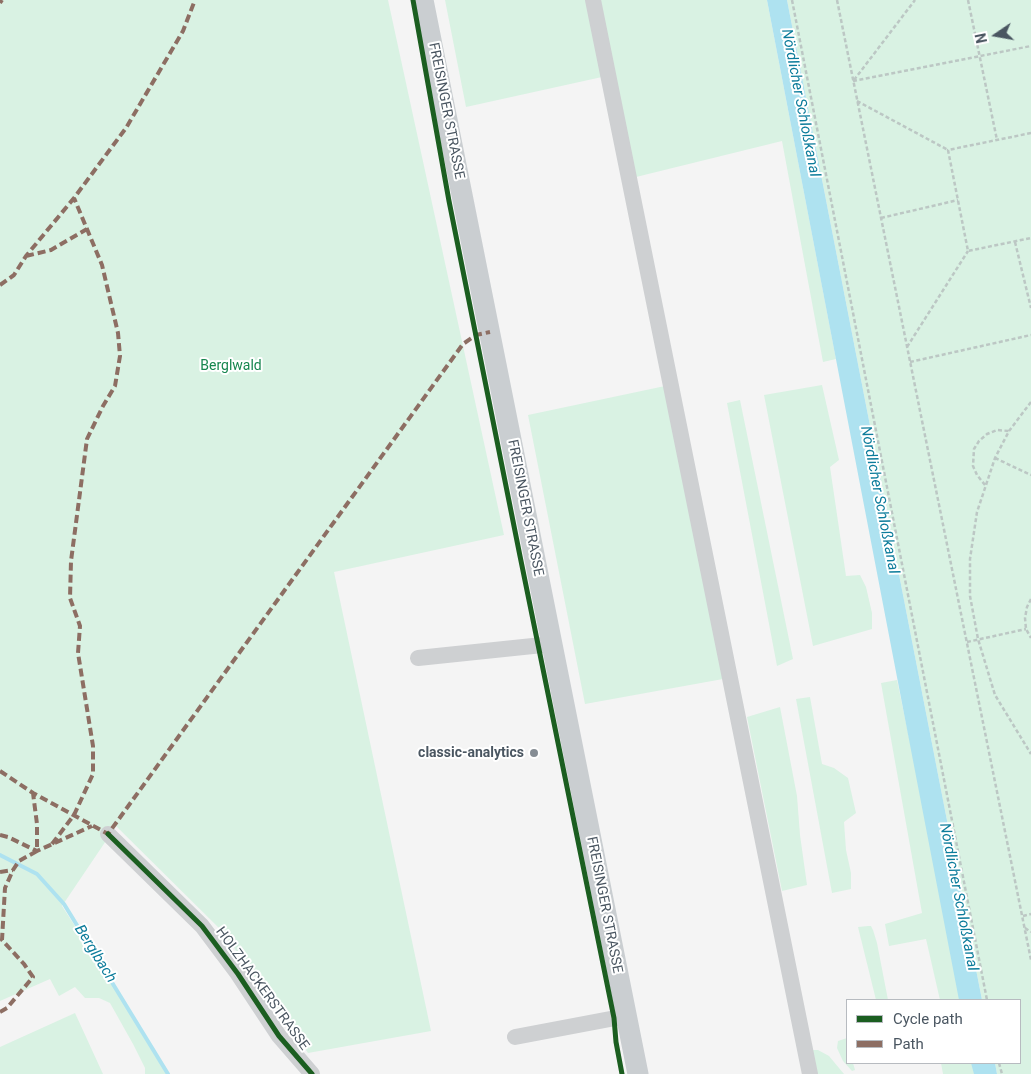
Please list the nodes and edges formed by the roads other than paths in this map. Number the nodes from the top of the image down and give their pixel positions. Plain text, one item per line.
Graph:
1 (423, 0) edge
2 (593, 0) edge
3 (552, 644) junction
4 (418, 658) dead end
5 (108, 834) dead end
6 (626, 1016) junction
7 (515, 1037) dead end
8 (312, 1074) edge
9 (638, 1074) edge
10 (810, 1074) edge

1 - 3 main road, FREISINGER STRASSE
2 - 10 street
3 - 4 street
3 - 6 main road, FREISINGER STRASSE
5 - 8 street, HOLZHACKERSTRASSE
6 - 7 street
6 - 9 main road, FREISINGER STRASSE

